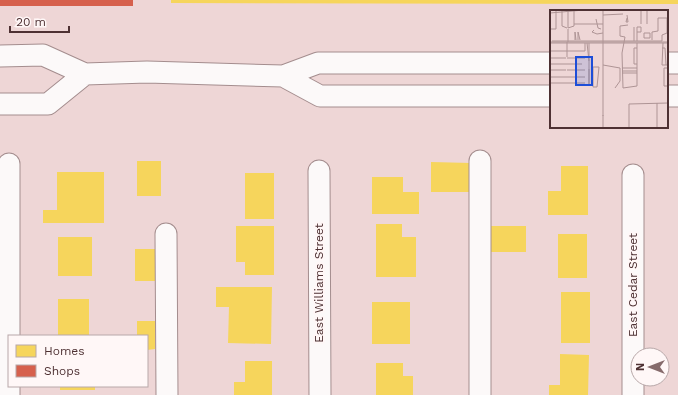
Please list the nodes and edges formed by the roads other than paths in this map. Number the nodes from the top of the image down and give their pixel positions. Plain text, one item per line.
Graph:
1 (0, 56) edge
2 (550, 63) edge
3 (85, 74) junction
4 (283, 76) junction
5 (550, 96) edge
6 (0, 104) edge
7 (480, 161) dead end
8 (9, 164) dead end
9 (319, 171) dead end
10 (633, 176) dead end
11 (166, 234) dead end
12 (9, 335) edge
13 (167, 395) edge
14 (320, 395) edge
15 (480, 395) edge
16 (633, 395) edge

1 - 3 street
2 - 4 street
3 - 4 street
3 - 6 street
4 - 5 street
7 - 15 street
8 - 12 street
9 - 14 street, East Williams Street
10 - 16 street, East Cedar Street
11 - 13 street

